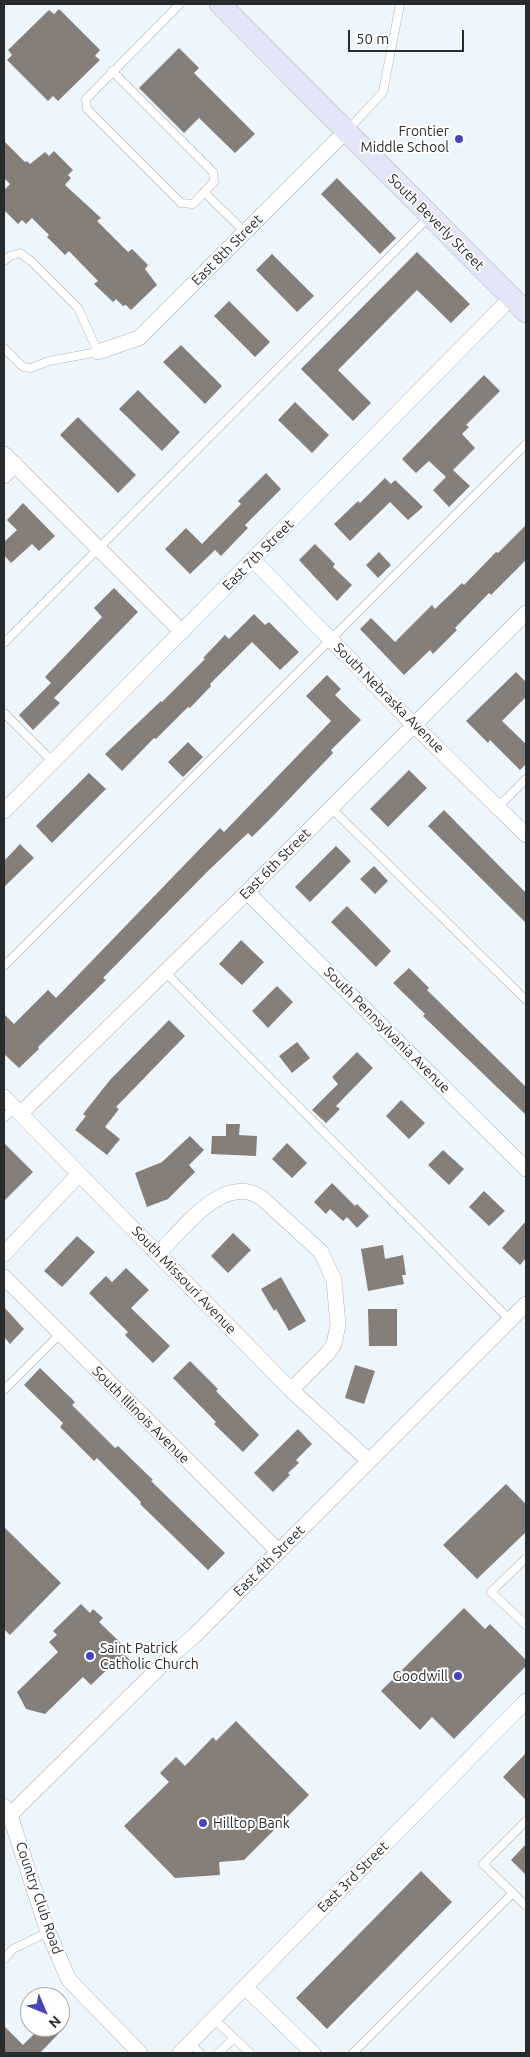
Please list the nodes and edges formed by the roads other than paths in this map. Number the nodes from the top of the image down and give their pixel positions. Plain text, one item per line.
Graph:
1 (180, 4) edge
2 (220, 4) edge
3 (400, 4) edge
4 (112, 72) junction
5 (346, 131) junction
6 (204, 192) junction
7 (430, 216) junction
8 (246, 232) junction
9 (4, 261) edge
10 (519, 305) edge
11 (4, 348) edge
12 (98, 352) junction
13 (526, 444) edge
14 (4, 454) edge
15 (15, 464) junction
16 (4, 476) edge
17 (99, 548) junction
18 (253, 560) junction
19 (526, 613) edge
20 (182, 632) junction
21 (331, 639) junction
22 (4, 643) edge
23 (4, 713) edge
24 (414, 725) junction
25 (53, 762) junction
26 (526, 779) edge
27 (498, 807) junction
28 (331, 808) junction
29 (4, 811) edge
30 (526, 834) edge
31 (247, 892) junction
32 (4, 966) edge
33 (165, 972) junction
34 (526, 1000) edge
35 (13, 1106) edge
36 (4, 1118) edge
37 (526, 1169) edge
38 (79, 1174) junction
39 (158, 1252) junction
40 (4, 1254) edge
41 (4, 1277) edge
42 (526, 1304) edge
43 (510, 1320) junction
44 (60, 1334) junction
45 (4, 1390) edge
46 (291, 1390) junction
47 (368, 1460) junction
48 (279, 1552) junction
49 (526, 1559) edge
50 (526, 1626) edge
51 (526, 1701) edge
52 (6, 1813) edge
53 (526, 1822) edge
54 (513, 1893) junction
55 (526, 1906) edge
56 (48, 1932) junction
57 (4, 1959) edge
58 (244, 1986) junction
59 (213, 2018) junction
60 (234, 2038) junction
61 (190, 2050) edge
62 (140, 2053) edge
63 (218, 2053) edge
64 (250, 2053) edge
65 (313, 2053) edge
66 (353, 2053) edge

1 - 4 lane
2 - 5 main road, South Beverly Street
3 - 5 lane
4 - 6 lane
4 - 6 lane
5 - 7 main road, South Beverly Street
5 - 8 street, East 8th Street
6 - 8 lane
7 - 10 main road, South Beverly Street
7 - 17 lane
8 - 12 street, East 8th Street
9 - 12 lane
10 - 18 street, East 7th Street
11 - 12 lane
13 - 21 lane
14 - 15 street
15 - 16 street
15 - 17 street
17 - 20 street
17 - 22 lane
18 - 20 street, East 7th Street
18 - 21 street, South Nebraska Avenue
19 - 24 street, East 6th Street
20 - 25 street, East 7th Street
21 - 24 street, South Nebraska Avenue
21 - 32 lane
23 - 25 lane
24 - 27 street, South Nebraska Avenue
24 - 28 street, East 6th Street
25 - 29 street, East 7th Street
26 - 27 lane
27 - 30 street, South Nebraska Avenue
28 - 31 street, East 6th Street
28 - 34 lane
31 - 33 street, East 6th Street
31 - 37 street, South Pennsylvania Avenue
33 - 35 street, East 6th Street
33 - 43 lane
35 - 36 lane
35 - 38 street, South Missouri Avenue
38 - 39 street, South Missouri Avenue
38 - 40 street
39 - 46 street, South Missouri Avenue
39 - 46 street
41 - 44 street, South Illinois Avenue
42 - 43 street, East 4th Street
43 - 47 street, East 4th Street
44 - 45 lane
44 - 48 street, South Illinois Avenue
46 - 47 street, South Missouri Avenue
47 - 48 street, East 4th Street
48 - 52 street, East 4th Street
49 - 50 lane
51 - 58 street, East 3rd Street
52 - 56 street, Country Club Road
53 - 54 lane
54 - 55 lane
54 - 66 lane
56 - 57 lane
56 - 62 street, Country Club Road
58 - 59 street, East 3rd Street
58 - 65 street
59 - 60 lane
59 - 61 street, East 3rd Street
60 - 63 lane
60 - 64 lane

